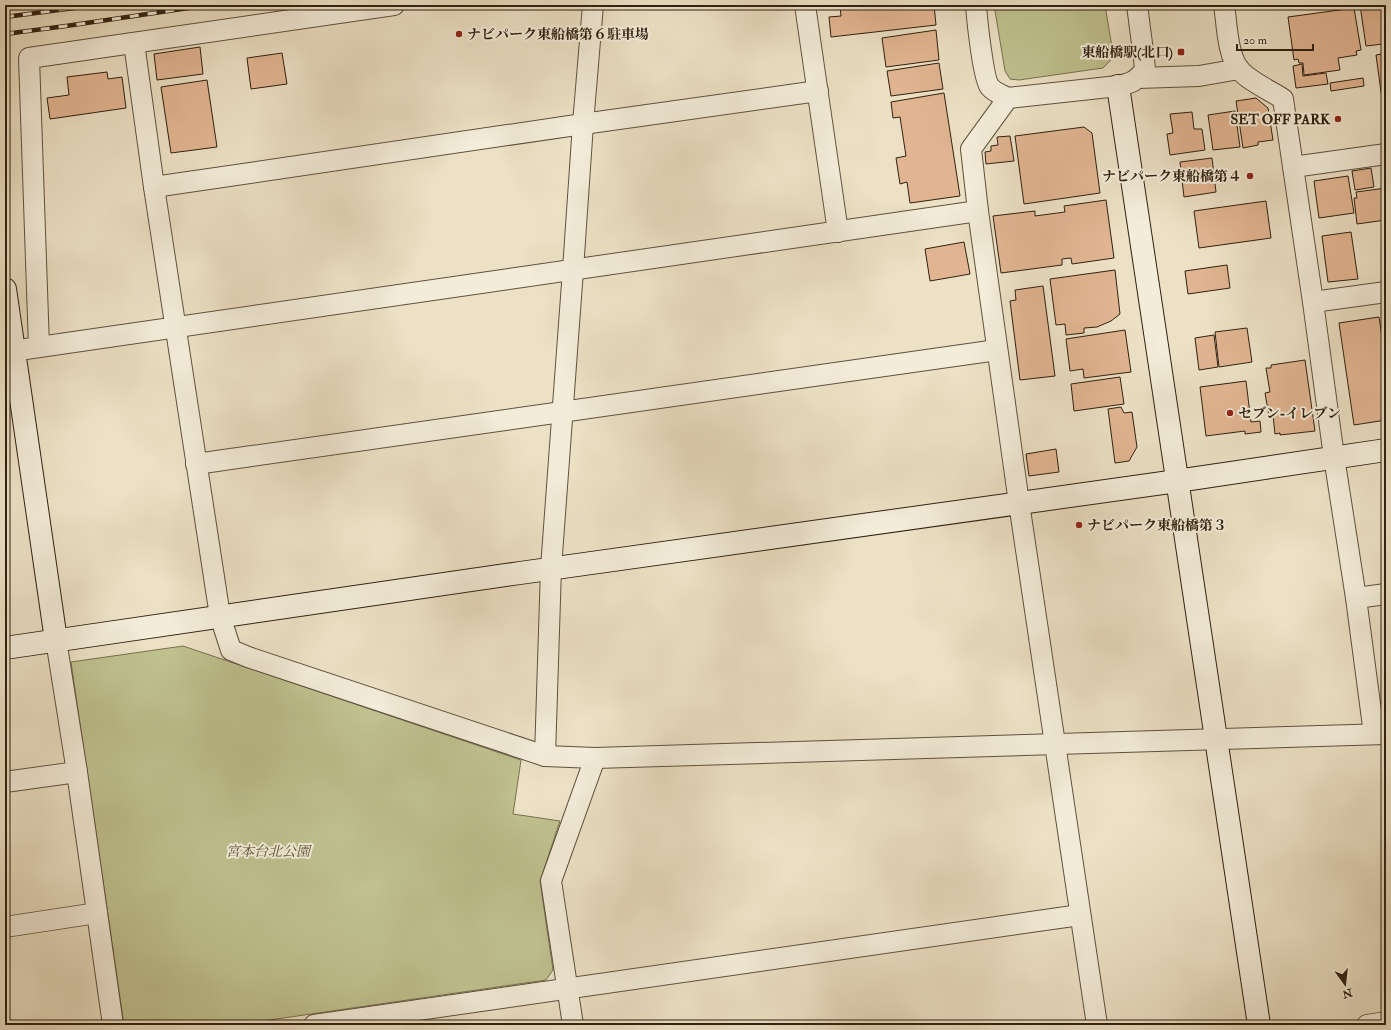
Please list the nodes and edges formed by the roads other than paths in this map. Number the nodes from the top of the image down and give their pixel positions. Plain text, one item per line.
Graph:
1 (394, 5) edge
2 (593, 5) edge
3 (805, 5) edge
4 (976, 5) edge
5 (1137, 5) edge
6 (1224, 5) edge
7 (134, 43) junction
8 (1239, 69) junction
9 (1128, 82) junction
10 (818, 91) junction
11 (1008, 98) junction
12 (583, 124) junction
13 (1386, 154) edge
14 (1294, 167) junction
15 (154, 187) junction
16 (978, 211) junction
17 (838, 232) junction
18 (573, 270) junction
19 (5, 289) edge
20 (1386, 292) edge
21 (1313, 302) junction
22 (175, 327) junction
23 (40, 347) junction
24 (997, 350) junction
25 (9, 351) edge
26 (563, 411) junction
27 (1386, 450) edge
28 (1334, 457) junction
29 (196, 464) junction
30 (1177, 481) junction
31 (1019, 503) junction
32 (551, 568) junction
33 (1386, 594) edge
34 (1356, 598) junction
35 (220, 616) junction
36 (56, 640) junction
37 (5, 648) edge
38 (1380, 734) edge
39 (1216, 739) junction
40 (1056, 743) junction
41 (545, 756) junction
42 (595, 758) junction
43 (77, 772) junction
44 (5, 782) edge
45 (97, 913) junction
46 (1080, 915) junction
47 (5, 927) edge
48 (568, 988) junction
49 (1386, 1022) edge
50 (113, 1025) edge
51 (314, 1025) edge
52 (573, 1025) edge
53 (1097, 1025) edge
54 (1259, 1025) edge
55 (1367, 1025) edge

1 - 7 street
2 - 12 street
3 - 10 street
4 - 11 street
5 - 9 street
6 - 8 street
7 - 15 street
7 - 23 street
8 - 9 street
8 - 14 street
9 - 11 street
9 - 30 street
10 - 12 street
10 - 17 street
11 - 16 street
12 - 15 street
12 - 18 street
13 - 14 street
14 - 21 street
15 - 22 street
16 - 17 street
16 - 24 street
17 - 18 street
18 - 22 street
18 - 26 street
19 - 25 street
20 - 21 street
21 - 28 street
22 - 23 street
22 - 29 street
23 - 25 street
24 - 26 street
24 - 31 street
25 - 36 street
26 - 29 street
26 - 32 street
27 - 28 street
28 - 30 street
28 - 34 street
29 - 35 street
30 - 31 street
30 - 39 street
31 - 32 street
31 - 40 street
32 - 35 street
32 - 41 street
33 - 34 street
34 - 38 street
35 - 36 street
35 - 41 street
36 - 37 street
36 - 43 street
38 - 39 street
39 - 40 street
39 - 54 street
40 - 42 street
40 - 46 street
41 - 42 street
42 - 48 street
43 - 44 street
43 - 45 street
45 - 47 street
45 - 50 street
46 - 48 street
46 - 53 street
48 - 51 street
48 - 52 street
49 - 55 street

